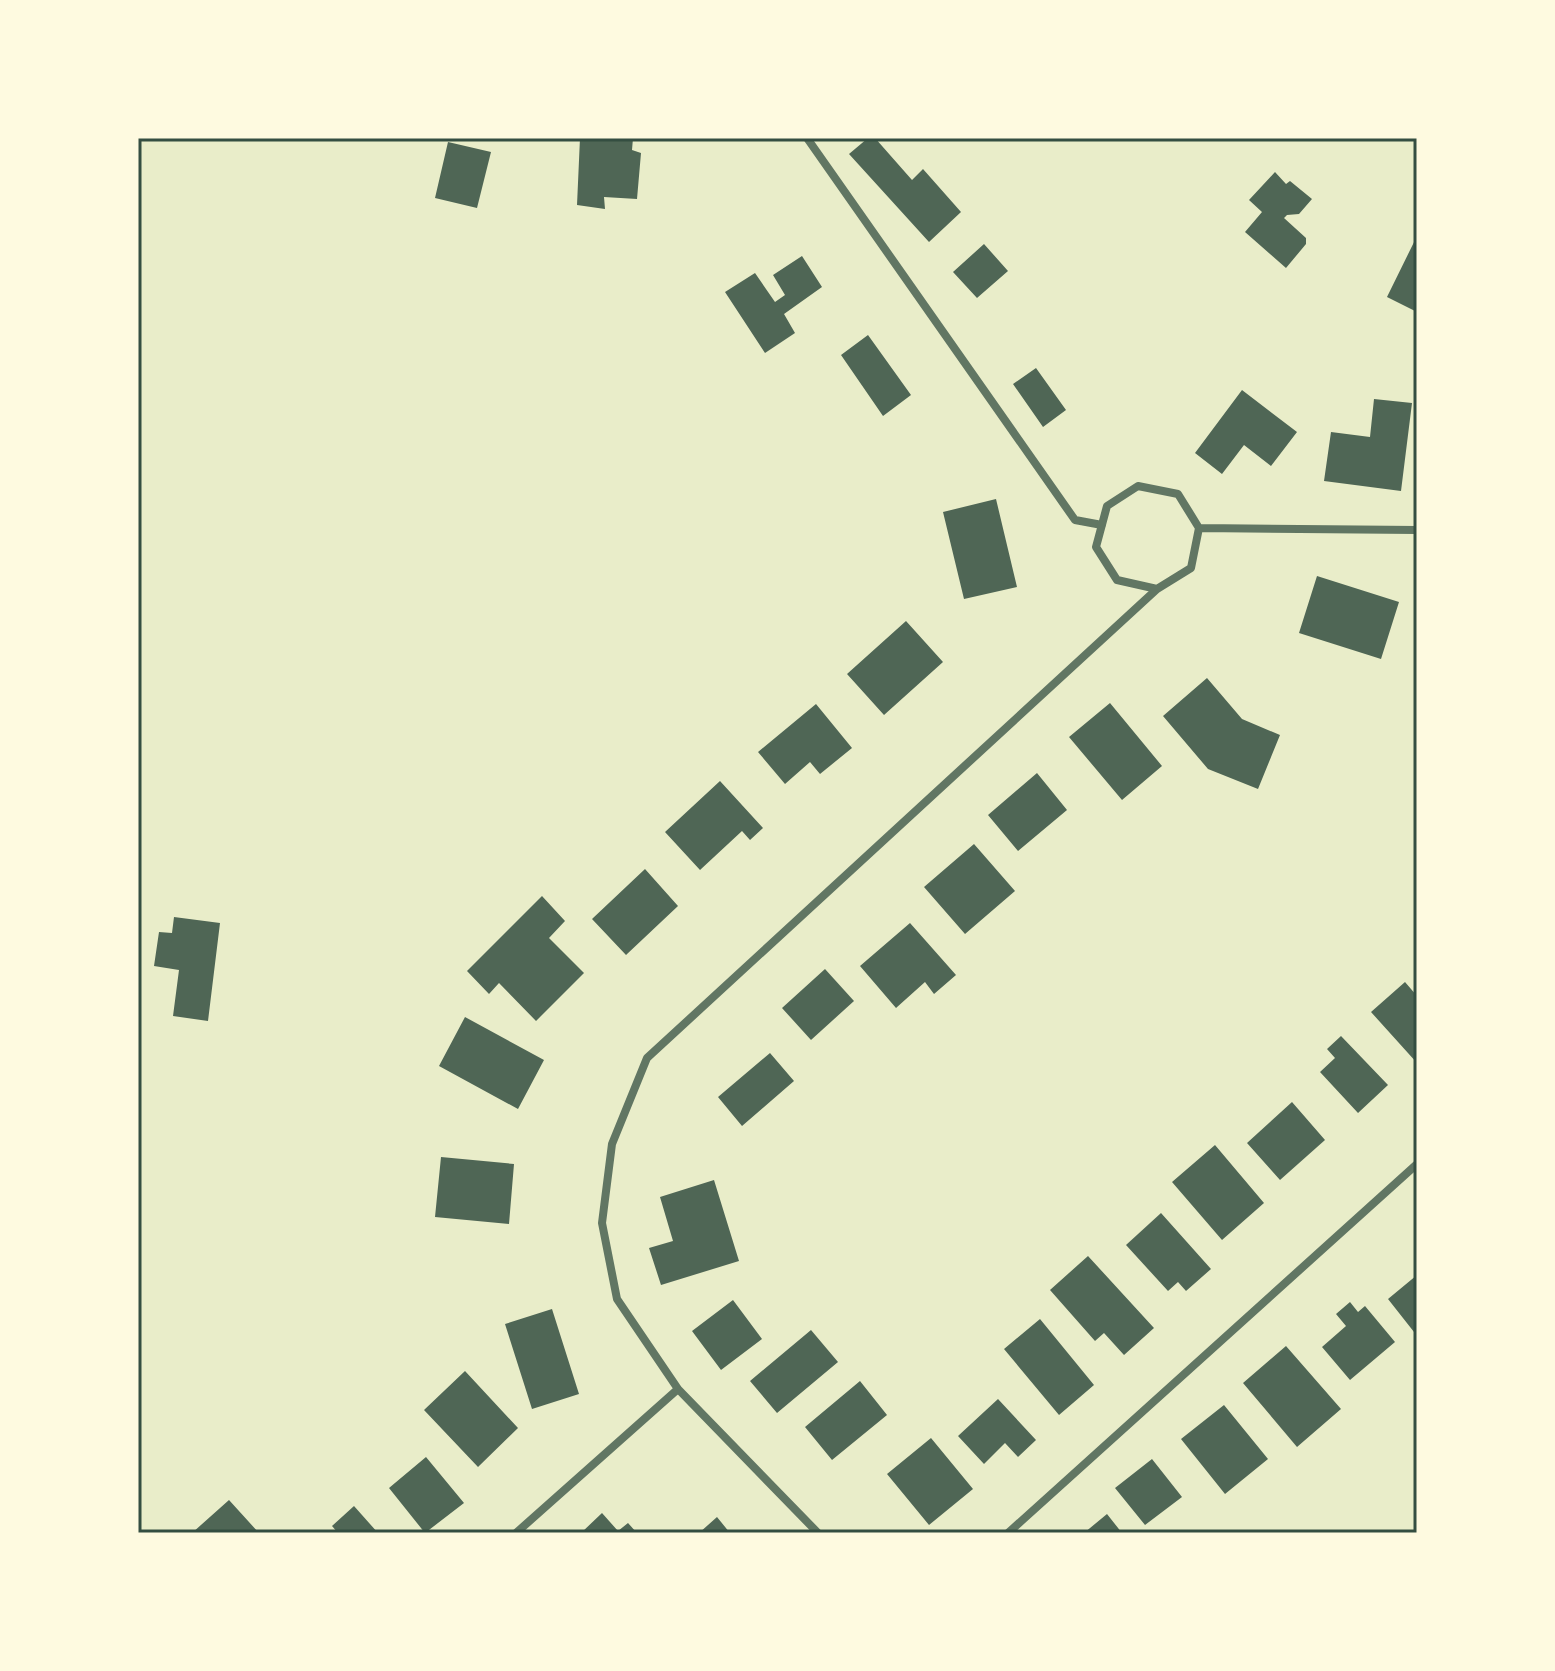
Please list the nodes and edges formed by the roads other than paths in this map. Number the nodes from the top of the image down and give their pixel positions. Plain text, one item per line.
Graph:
1 (807, 138) edge
2 (1102, 525) junction
3 (1199, 528) junction
4 (1417, 530) edge
5 (1157, 589) junction
6 (1417, 1164) edge
7 (678, 1389) junction
8 (516, 1533) edge
9 (818, 1533) edge
10 (1008, 1533) edge

1 - 2 street
2 - 3 street
2 - 5 street
3 - 4 street
3 - 5 street
5 - 7 street
6 - 10 street
7 - 8 street
7 - 9 street

